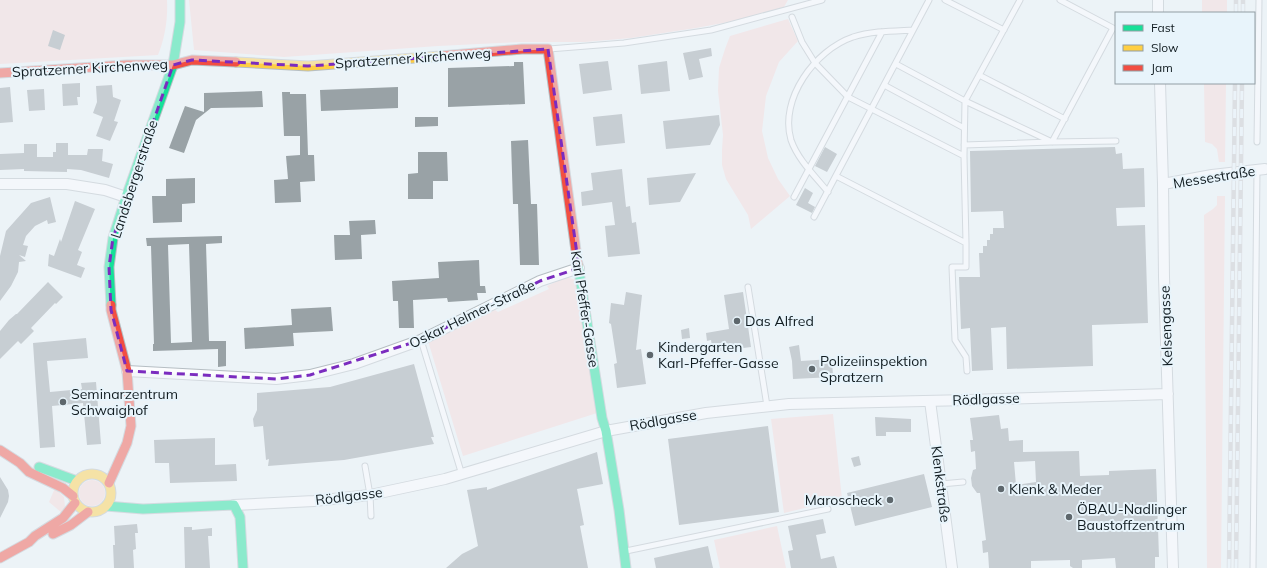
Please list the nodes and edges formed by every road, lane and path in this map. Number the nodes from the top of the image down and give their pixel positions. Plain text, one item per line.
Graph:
1 (180, 0) edge
2 (822, 0) edge
3 (929, 0) edge
4 (945, 0) edge
5 (1020, 0) edge
6 (1060, 0) edge
7 (1158, 0) edge
8 (1258, 0) edge
9 (1158, 12) edge
10 (792, 17) dead end
11 (913, 30) junction
12 (1004, 30) junction
13 (882, 32) junction
14 (548, 49) junction
15 (815, 63) junction
16 (896, 64) junction
17 (173, 65) junction
18 (0, 73) edge
19 (979, 75) junction
20 (1160, 84) edge
21 (884, 85) junction
22 (848, 97) junction
23 (965, 101) junction
24 (871, 110) junction
25 (1065, 119) junction
26 (964, 128) junction
27 (1116, 141) dead end
28 (1052, 142) junction
29 (1257, 142) dead end
30 (964, 145) junction
31 (964, 156) junction
32 (809, 169) junction
33 (1261, 169) joint
34 (836, 176) junction
35 (0, 184) edge
36 (1164, 184) junction
37 (828, 192) junction
38 (126, 197) junction
39 (794, 197) dead end
40 (814, 217) dead end
41 (966, 243) junction
42 (579, 268) junction
43 (748, 287) dead end
44 (421, 340) junction
45 (127, 371) junction
46 (967, 372) dead end
47 (1168, 394) junction
48 (930, 401) junction
49 (767, 406) junction
50 (129, 407) junction
51 (606, 431) junction
52 (0, 450) edge
53 (20, 463) junction
54 (365, 466) dead end
55 (95, 474) junction
56 (462, 475) junction
57 (76, 481) junction
58 (963, 482) dead end
59 (941, 484) junction
60 (116, 493) junction
61 (370, 495) junction
62 (74, 500) junction
63 (234, 505) junction
64 (106, 506) junction
65 (167, 507) junction
66 (828, 509) dead end
67 (88, 512) junction
68 (371, 516) dead end
69 (29, 542) junction
70 (625, 551) junction
71 (0, 558) edge
72 (243, 568) edge
73 (626, 568) edge
74 (952, 568) edge
75 (1173, 568) edge
76 (1253, 568) edge

1 - 17 street, Landsbergerstraße
2 - 14 lane, Spratzerner Kirchenweg
3 - 11 lane
4 - 12 lane
5 - 12 lane
6 - 25 lane
7 - 9 street
8 - 29 lane
10 - 15 lane
11 - 13 lane
11 - 16 lane
12 - 19 lane
13 - 15 lane
13 - 22 lane
14 - 17 street, Spratzerner Kirchenweg
14 - 42 street, Karl Pfeffer-Gasse
15 - 22 lane
15 - 32 lane
16 - 21 lane
16 - 23 lane
17 - 18 street, Spratzerner Kirchenweg
17 - 38 street, Landsbergerstraße
19 - 23 lane
19 - 25 lane
20 - 36 street, Kelsengasse
21 - 24 lane
21 - 26 lane
22 - 24 lane
22 - 32 lane
23 - 26 lane
23 - 28 lane
24 - 31 lane
24 - 34 lane
25 - 28 lane
26 - 30 lane
27 - 28 lane
28 - 30 lane
30 - 31 lane
31 - 41 lane
32 - 37 lane
32 - 39 lane
33 - 36 street, Messestraße
33 - 76 lane
34 - 37 lane
34 - 41 lane
35 - 38 street
36 - 47 street, Kelsengasse
37 - 40 lane
38 - 45 street, Landsbergerstraße
41 - 46 lane
42 - 44 street, Oskar Helmer-Straße
42 - 51 street, Karl Pfeffer-Gasse
43 - 49 lane
44 - 45 street, Oskar Helmer-Straße
44 - 56 lane
45 - 50 street, Landsbergerstraße
47 - 48 street, Rödlgasse
47 - 75 street, Kelsengasse
48 - 49 street, Rödlgasse
48 - 59 street, Klenkstraße
49 - 51 street, Rödlgasse
50 - 55 street, Landsbergerstraße
50 - 60 street, Landsbergerstraße
51 - 56 street, Rödlgasse
51 - 70 street, Karl Pfeffer-Gasse
52 - 53 street
53 - 57 street
53 - 62 street
54 - 61 lane
55 - 57 street
55 - 60 street
56 - 61 street, Rödlgasse
57 - 62 street
58 - 59 lane
59 - 74 street, Klenkstraße
60 - 64 street
60 - 65 street, Rödlgasse
61 - 63 street, Rödlgasse
61 - 68 lane
62 - 67 street
62 - 69 street
63 - 65 street, Rödlgasse
63 - 72 street
64 - 65 street, Rödlgasse
64 - 67 street
66 - 70 lane
67 - 69 street
69 - 71 street
70 - 73 street, Karl Pfeffer-Gasse

